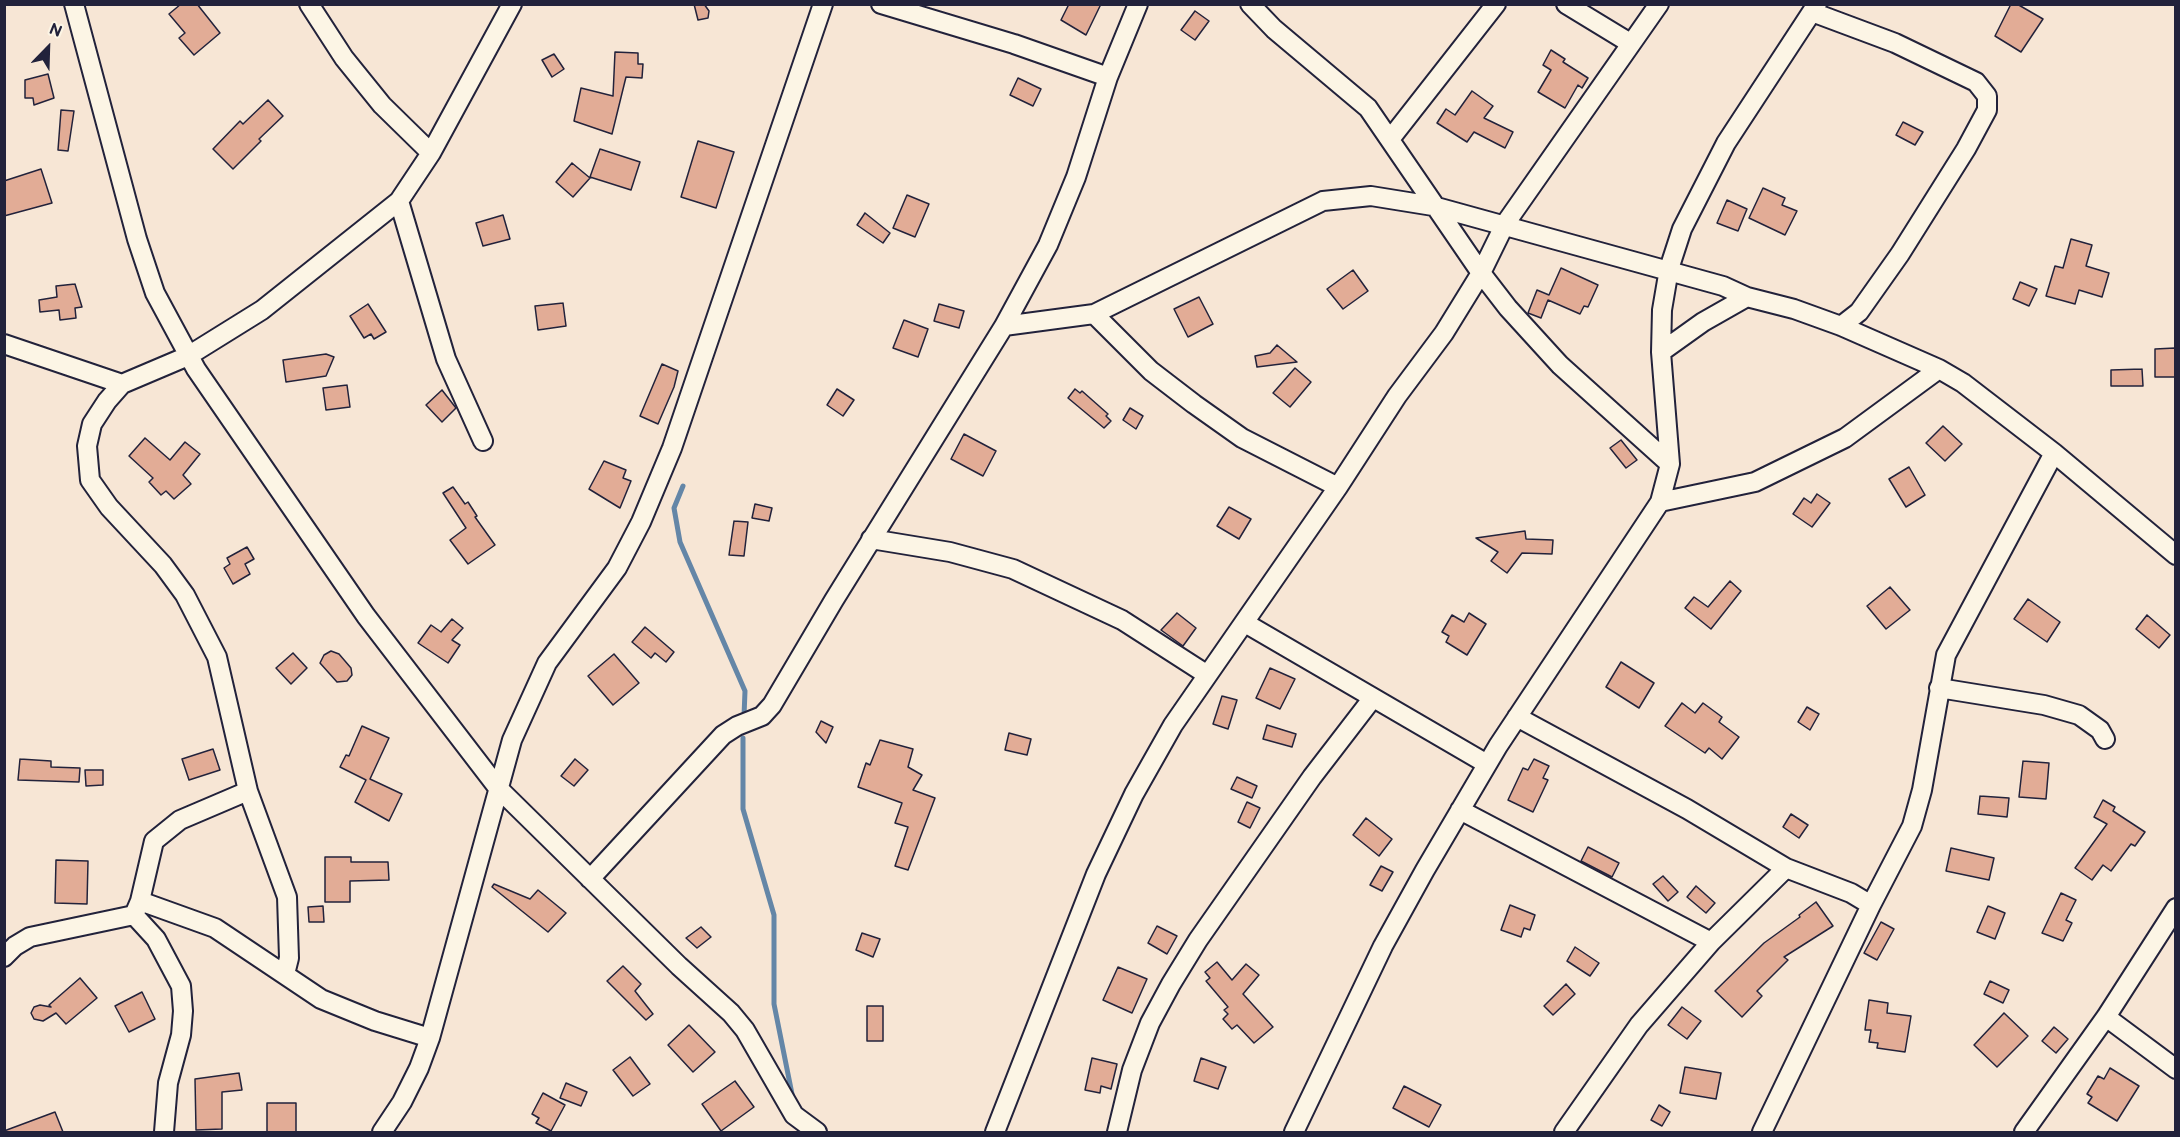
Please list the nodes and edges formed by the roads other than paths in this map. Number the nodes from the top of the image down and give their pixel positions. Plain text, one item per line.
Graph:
1 (74, 4) edge
2 (309, 4) edge
3 (512, 4) edge
4 (823, 4) edge
5 (881, 4) edge
6 (1137, 4) edge
7 (1250, 4) edge
8 (1496, 4) edge
9 (1566, 4) edge
10 (1659, 4) edge
11 (1814, 8) edge
12 (1630, 43) junction
13 (1108, 77) junction
14 (1391, 138) junction
15 (431, 153) junction
16 (399, 201) junction
17 (1433, 206) junction
18 (1505, 224) junction
19 (1669, 269) junction
20 (1481, 273) junction
21 (1747, 297) junction
22 (1094, 314) junction
23 (1004, 326) junction
24 (1842, 326) junction
25 (4, 344) edge
26 (1661, 352) junction
27 (188, 356) junction
28 (1939, 369) junction
29 (122, 384) junction
30 (483, 441) dead end
31 (2054, 453) junction
32 (1670, 464) junction
33 (1338, 487) junction
34 (1660, 502) junction
35 (871, 539) junction
36 (2175, 555) edge
37 (1245, 623) junction
38 (1206, 674) junction
39 (1939, 688) junction
40 (1372, 699) junction
41 (1517, 717) junction
42 (2105, 739) dead end
43 (1487, 764) junction
44 (498, 788) junction
45 (248, 791) junction
46 (1460, 810) junction
47 (1786, 868) junction
48 (591, 879) junction
49 (1871, 904) junction
50 (137, 908) junction
51 (2175, 908) edge
52 (1711, 942) junction
53 (4, 957) edge
54 (285, 974) junction
55 (2106, 1017) junction
56 (430, 1038) junction
57 (2175, 1069) edge
58 (387, 1130) edge
59 (164, 1132) edge
60 (817, 1132) edge
61 (995, 1132) edge
62 (1118, 1132) edge
63 (1294, 1132) edge
64 (1564, 1132) edge
65 (1762, 1132) edge
66 (2024, 1132) edge

1 - 27 street
2 - 15 street
3 - 15 street
4 - 44 street
5 - 13 street
6 - 13 street
7 - 14 street
8 - 14 street
9 - 12 street
10 - 12 street
11 - 19 street
11 - 24 street
12 - 18 street
13 - 23 street
14 - 17 street
15 - 16 street
16 - 27 street
16 - 30 street
17 - 18 street
17 - 20 street
17 - 22 street
18 - 19 street
18 - 20 street
19 - 21 street
19 - 26 street
20 - 32 street
20 - 33 street
21 - 24 street
21 - 26 street
22 - 23 street
22 - 33 street
23 - 35 street
24 - 28 street
25 - 29 street
26 - 32 street
27 - 29 street
27 - 44 street
28 - 31 street
28 - 34 street
29 - 45 street
31 - 36 street
31 - 39 street
32 - 34 street
33 - 37 street
34 - 41 street
35 - 38 street
35 - 48 street
37 - 38 street
37 - 40 street
38 - 61 street
39 - 42 street
39 - 49 street
40 - 43 street
40 - 62 street
41 - 43 street
41 - 47 street
43 - 46 street
44 - 48 street
44 - 56 street
45 - 50 street
45 - 54 street
46 - 52 street
46 - 63 street
47 - 49 street
47 - 52 street
48 - 60 street
49 - 65 street
50 - 53 street
50 - 54 street
50 - 59 street
51 - 55 street
52 - 64 street
54 - 56 street
55 - 57 street
55 - 66 street
56 - 58 street

